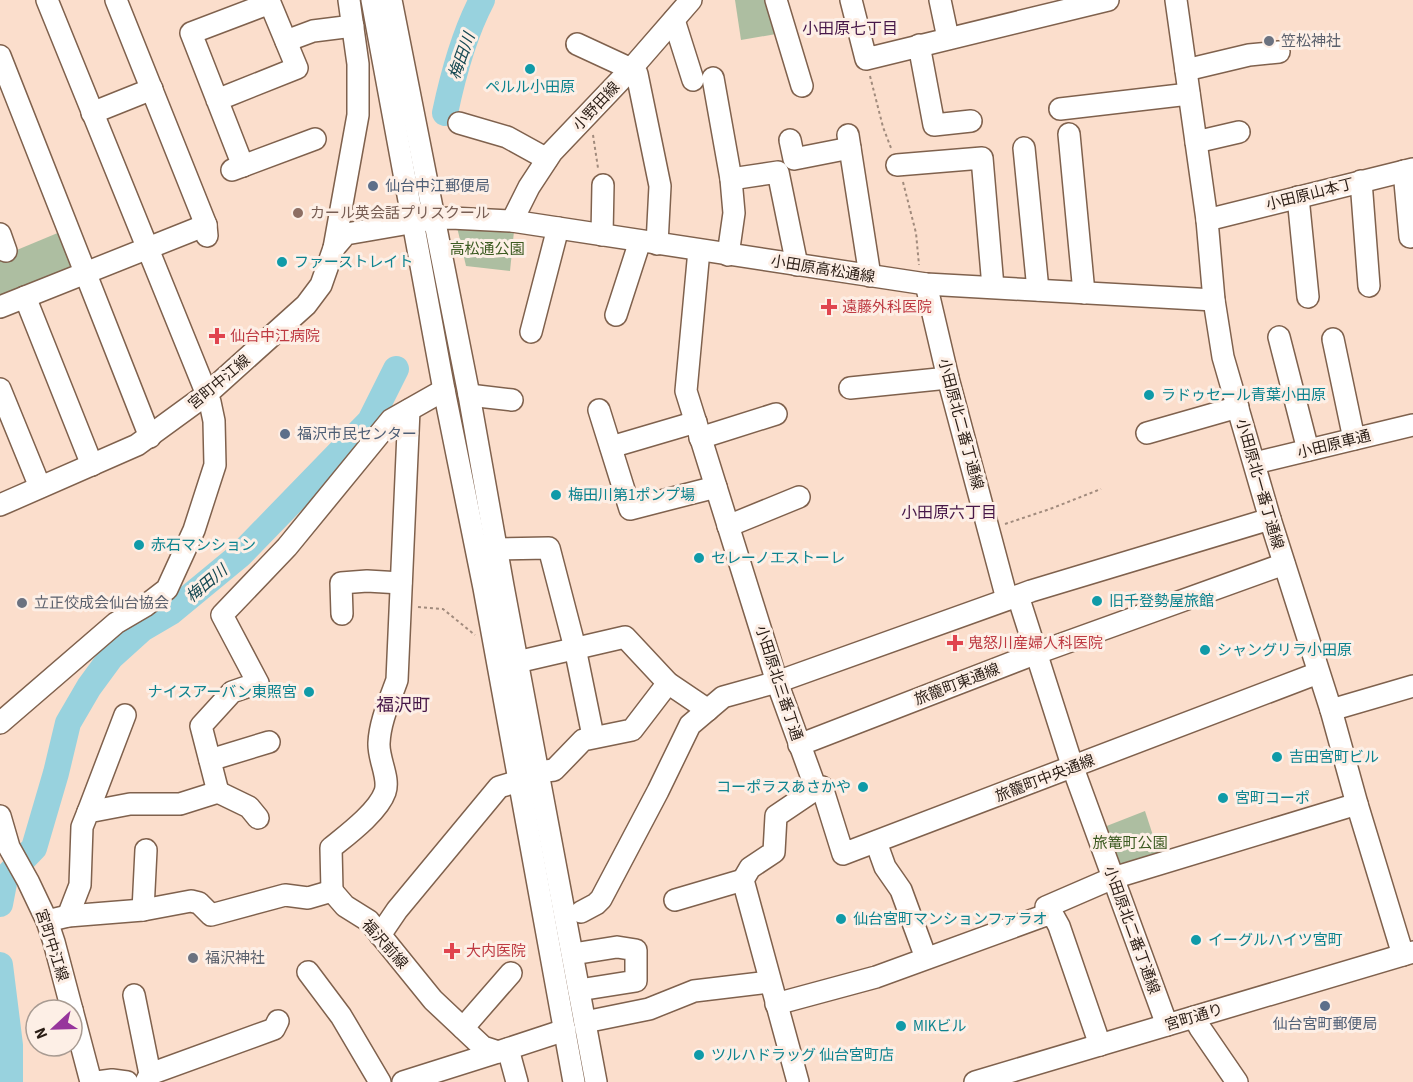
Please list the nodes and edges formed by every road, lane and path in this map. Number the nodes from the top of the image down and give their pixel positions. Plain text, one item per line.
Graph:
1 (47, 0) edge
2 (116, 0) edge
3 (349, 0) edge
4 (372, 0) edge
5 (391, 0) edge
6 (691, 0) edge
7 (776, 0) edge
8 (851, 0) edge
9 (940, 0) edge
10 (1108, 0) edge
11 (1176, 0) edge
12 (1029, 9) edge
13 (674, 20) junction
14 (353, 26) junction
15 (948, 38) junction
16 (286, 41) junction
17 (577, 44) dead end
18 (919, 45) junction
19 (1279, 52) dead end
20 (0, 56) edge
21 (631, 69) junction
22 (1186, 70) junction
23 (802, 86) dead end
24 (152, 89) junction
25 (1189, 94) junction
26 (217, 100) junction
27 (1060, 109) dead end
28 (93, 113) junction
29 (589, 113) junction
30 (971, 121) dead end
31 (459, 123) dead end
32 (1239, 132) dead end
33 (1069, 134) dead end
34 (315, 139) dead end
35 (790, 140) dead end
36 (1196, 142) junction
37 (1024, 148) dead end
38 (547, 159) junction
39 (897, 165) dead end
40 (1408, 170) edge
41 (730, 179) junction
42 (1361, 181) junction
43 (603, 185) joint
44 (1298, 197) junction
45 (424, 220) junction
46 (1207, 220) junction
47 (512, 221) junction
48 (558, 228) junction
49 (602, 235) junction
50 (1410, 237) dead end
51 (648, 243) junction
52 (147, 248) junction
53 (334, 248) junction
54 (699, 250) junction
55 (728, 255) junction
56 (797, 265) junction
57 (85, 273) junction
58 (870, 276) junction
59 (926, 284) junction
60 (1369, 286) dead end
61 (993, 288) junction
62 (1038, 290) junction
63 (1084, 293) junction
64 (25, 297) junction
65 (1308, 297) dead end
66 (1214, 300) junction
67 (0, 307) edge
68 (616, 315) dead end
69 (531, 332) dead end
70 (1279, 337) dead end
71 (1333, 339) dead end
72 (948, 378) junction
73 (850, 388) dead end
74 (0, 389) edge
75 (444, 390) junction
76 (207, 394) junction
77 (469, 395) junction
78 (512, 400) dead end
79 (1238, 407) junction
80 (409, 410) junction
81 (599, 410) dead end
82 (776, 414) dead end
83 (1413, 425) edge
84 (698, 430) junction
85 (1147, 433) dead end
86 (150, 437) junction
87 (1354, 439) junction
88 (611, 447) junction
89 (1308, 450) junction
90 (1255, 463) junction
91 (92, 465) junction
92 (40, 487) junction
93 (716, 487) junction
94 (1101, 489) dead end
95 (799, 497) dead end
96 (0, 505) edge
97 (1270, 519) junction
98 (728, 526) junction
99 (988, 528) junction
100 (496, 549) junction
101 (1284, 564) junction
102 (401, 583) junction
103 (1013, 598) junction
104 (400, 605) junction
105 (342, 614) dead end
106 (477, 637) dead end
107 (575, 648) junction
108 (1037, 653) junction
109 (517, 662) junction
110 (1318, 673) junction
111 (668, 682) junction
112 (777, 682) junction
113 (1413, 687) edge
114 (708, 710) junction
115 (1330, 710) junction
116 (125, 715) dead end
117 (0, 723) edge
118 (594, 736) junction
119 (269, 742) dead end
120 (799, 745) junction
121 (210, 760) junction
122 (1073, 768) junction
123 (529, 777) junction
124 (816, 789) junction
125 (218, 792) junction
126 (1357, 804) junction
127 (88, 812) junction
128 (0, 816) edge
129 (258, 818) dead end
130 (876, 842) junction
131 (146, 850) dead end
132 (7, 854) edge
133 (1113, 878) junction
134 (743, 880) junction
135 (332, 891) junction
136 (675, 900) dead end
137 (143, 910) junction
138 (581, 912) dead end
139 (1046, 915) junction
140 (68, 916) junction
141 (46, 921) junction
142 (380, 935) junction
143 (573, 954) junction
144 (1408, 954) edge
145 (926, 958) junction
146 (308, 972) dead end
147 (512, 973) dead end
148 (769, 982) junction
149 (579, 990) junction
150 (134, 995) dead end
151 (69, 998) edge
152 (776, 1004) junction
153 (1194, 1017) junction
154 (278, 1021) dead end
155 (585, 1022) junction
156 (1167, 1025) junction
157 (463, 1028) junction
158 (565, 1030) junction
159 (1100, 1045) junction
160 (503, 1051) junction
161 (84, 1055) edge
162 (148, 1078) edge
163 (989, 1080) edge
164 (91, 1082) edge
165 (97, 1082) edge
166 (127, 1082) edge
167 (380, 1082) edge
168 (403, 1082) edge
169 (517, 1082) edge
170 (574, 1082) edge
171 (596, 1082) edge
172 (798, 1082) edge
173 (1237, 1082) edge

1 - 28 street
2 - 24 street
3 - 14 street, 宮町中江線
4 - 45 street
5 - 45 street
6 - 13 street, 小野田線
7 - 23 street
8 - 18 street
9 - 15 street
10 - 12 street
11 - 22 street, 小田原北一番丁通線
12 - 15 street
13 - 21 street, 小野田線
13 - 41 street
14 - 16 street
14 - 53 street, 宮町中江線
15 - 18 street
16 - 26 street
16 - 26 street
17 - 21 street
18 - 30 street
19 - 22 street
20 - 57 street
21 - 29 street, 小野田線
21 - 51 street
22 - 25 street, 小田原北一番丁通線
24 - 28 street
24 - 52 street
25 - 27 street
25 - 36 street, 小田原北一番丁通線
26 - 34 street
28 - 52 street
29 - 38 street, 小野田線
29 - 43 path
31 - 38 street
32 - 36 street
33 - 63 street
35 - 58 street
36 - 46 street, 小田原北一番丁通線
37 - 62 street
38 - 47 street, 小野田線
39 - 61 street
40 - 42 street, 小田原山本丁
40 - 50 street
41 - 55 street
41 - 56 street
42 - 44 street, 小田原山本丁
42 - 60 street
43 - 49 street
44 - 46 street, 小田原山本丁
44 - 65 street
45 - 47 street, 小田原高松通線
45 - 53 street
45 - 75 street
45 - 77 street
46 - 66 street, 小田原北一番丁通線
47 - 48 street, 小田原高松通線
48 - 49 street, 小田原高松通線
48 - 69 street
49 - 51 street, 小田原高松通線
51 - 54 street, 小田原高松通線
51 - 68 street
52 - 57 street
52 - 76 street
53 - 76 street, 宮町中江線
54 - 55 street, 小田原高松通線
54 - 84 street, 小田原北三番丁通
55 - 56 street, 小田原高松通線
56 - 58 street, 小田原高松通線
57 - 64 street
57 - 86 street
58 - 59 street, 小田原高松通線
59 - 61 street, 小田原高松通線
59 - 72 street, 小田原北二番丁通線
61 - 62 street, 小田原高松通線
62 - 63 street, 小田原高松通線
63 - 66 street, 小田原高松通線
64 - 67 street
64 - 91 street
66 - 79 street, 小田原北一番丁通線
70 - 89 street
71 - 87 street
72 - 73 street
72 - 99 street, 小田原北二番丁通線
74 - 92 street
75 - 80 street
75 - 123 street
76 - 86 street, 宮町中江線
76 - 117 street
77 - 78 street
77 - 100 street
79 - 85 street
79 - 90 street, 小田原北一番丁通線
80 - 102 street
80 - 121 street
81 - 88 street
82 - 84 street
83 - 87 street, 小田原車通
84 - 88 street
84 - 93 street, 小田原北三番丁通
86 - 91 street, 宮町中江線
87 - 89 street, 小田原車通
88 - 93 street
89 - 90 street, 小田原車通
90 - 97 street, 小田原北一番丁通線
91 - 92 street, 宮町中江線
92 - 96 street, 宮町中江線
93 - 98 street, 小田原北三番丁通
94 - 99 path
95 - 98 street
97 - 101 street, 小田原北一番丁通線
97 - 103 street
98 - 112 street, 小田原北三番丁通
99 - 103 street, 小田原北二番丁通線
100 - 107 street
100 - 109 street
101 - 108 street, 旅籠町東通線
101 - 110 street, 小田原北一番丁通線
102 - 104 street
102 - 105 street
103 - 108 street, 小田原北二番丁通線
103 - 112 street
104 - 106 path
104 - 135 street
107 - 109 street
107 - 111 street
107 - 118 street
108 - 120 street, 旅籠町東通線
108 - 122 street, 小田原北二番丁通線
109 - 123 street
110 - 115 street, 小田原北一番丁通線
110 - 122 street, 旅籠町中央通線
111 - 114 street
111 - 118 street
112 - 114 street
112 - 120 street, 小田原北三番丁通
113 - 115 street
114 - 138 street
115 - 126 street, 小田原北一番丁通線
116 - 127 street
118 - 123 street
119 - 121 street
120 - 124 street, 小田原北三番丁通
121 - 125 street
122 - 130 street, 旅籠町中央通線
122 - 133 street, 小田原北二番丁通線
123 - 142 street
123 - 143 street
123 - 158 street
124 - 130 street, 旅籠町中央通線
124 - 134 street
125 - 127 street
125 - 129 street
126 - 133 street
126 - 144 street, 小田原北一番丁通線
127 - 140 street
128 - 132 street
130 - 145 street
131 - 137 street
132 - 141 street, 宮町中江線
133 - 139 street
133 - 156 street, 小田原北二番丁通線
134 - 136 street
134 - 148 street
135 - 137 street
135 - 142 street, 福沢前線
137 - 140 street
139 - 145 street
139 - 159 street
140 - 141 street
141 - 151 street, 宮町中江線
142 - 157 street, 福沢前線
143 - 149 street
143 - 149 street
144 - 153 street, 宮町通り
145 - 152 street
146 - 167 street
147 - 157 street
148 - 152 street
148 - 155 street
149 - 155 street
150 - 162 street
152 - 172 street
153 - 156 street, 宮町通り
153 - 173 street
154 - 162 street
155 - 171 street
156 - 159 street, 宮町通り
157 - 160 street, 福沢前線
158 - 160 street
158 - 170 street
159 - 163 street, 宮町通り
160 - 168 street
160 - 169 street
161 - 164 street, 宮町中江線
165 - 166 street

